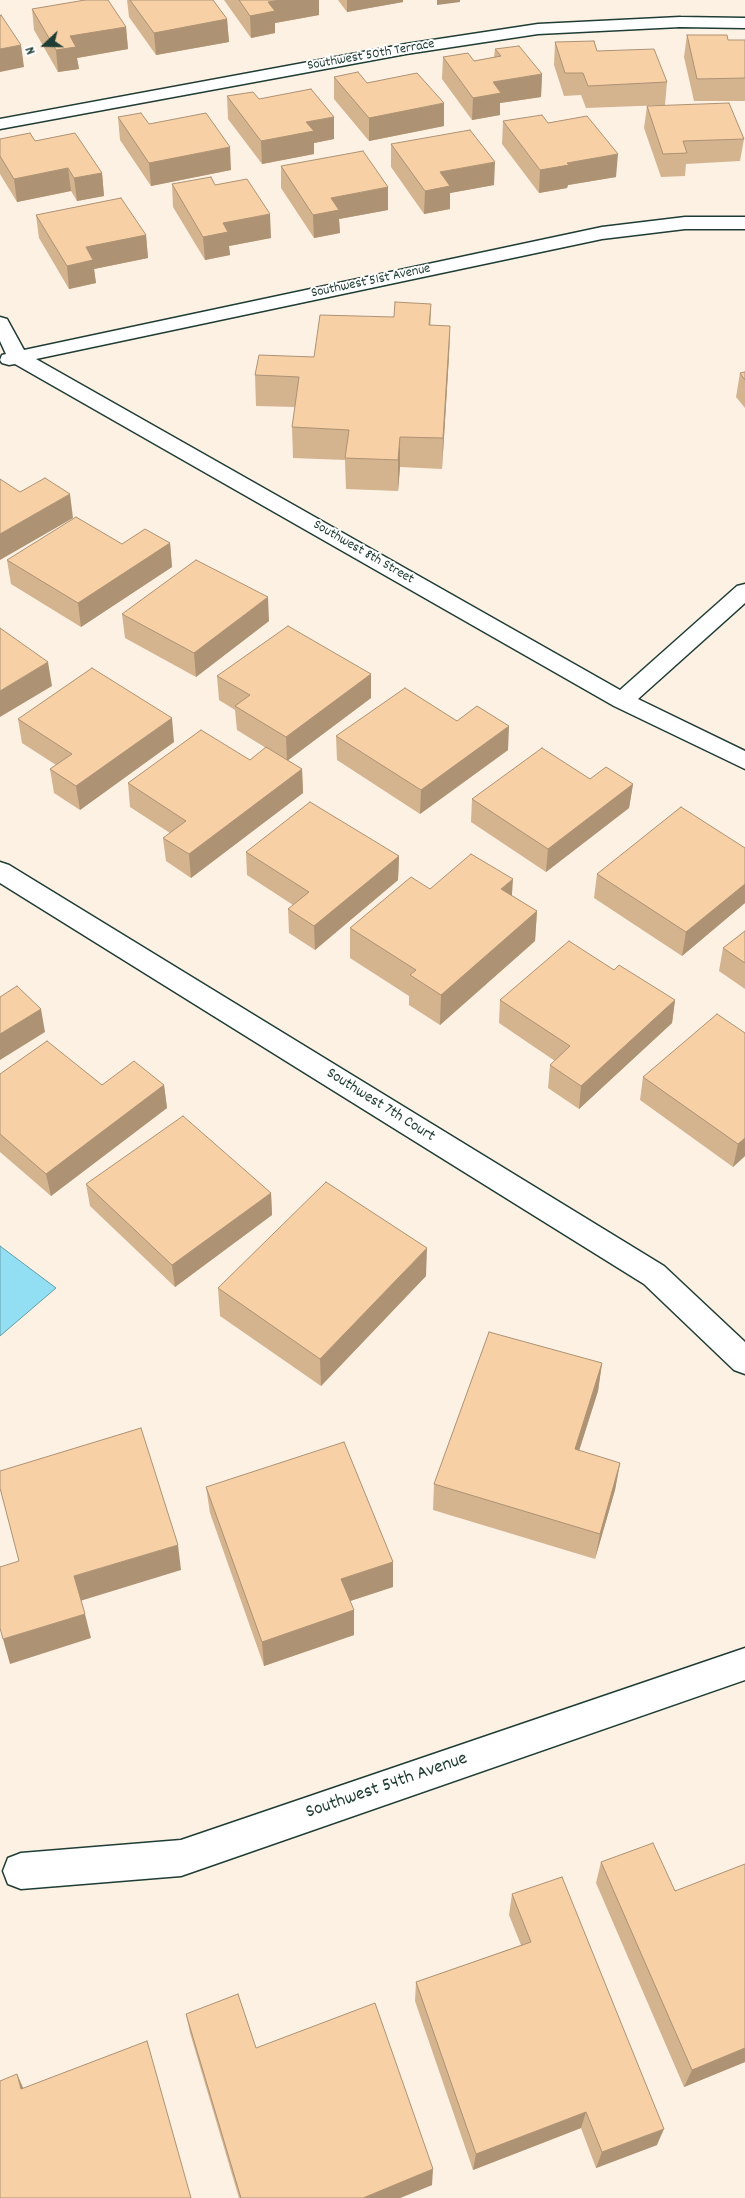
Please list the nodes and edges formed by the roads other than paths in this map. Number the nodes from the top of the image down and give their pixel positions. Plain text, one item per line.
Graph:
1 (745, 23) edge
2 (0, 124) edge
3 (745, 223) edge
4 (0, 323) edge
5 (9, 359) edge
6 (745, 591) edge
7 (622, 701) junction
8 (745, 761) edge
9 (0, 871) edge
10 (745, 1361) edge
11 (745, 1664) edge
12 (21, 1871) dead end

1 - 2 street, Southwest 50th Terrace
3 - 5 street, Southwest 51st Avenue
4 - 5 street
5 - 7 street, Southwest 8th Street
6 - 7 street
7 - 8 street, Southwest 8th Street
9 - 10 street, Southwest 7th Court
11 - 12 street, Southwest 54th Avenue

